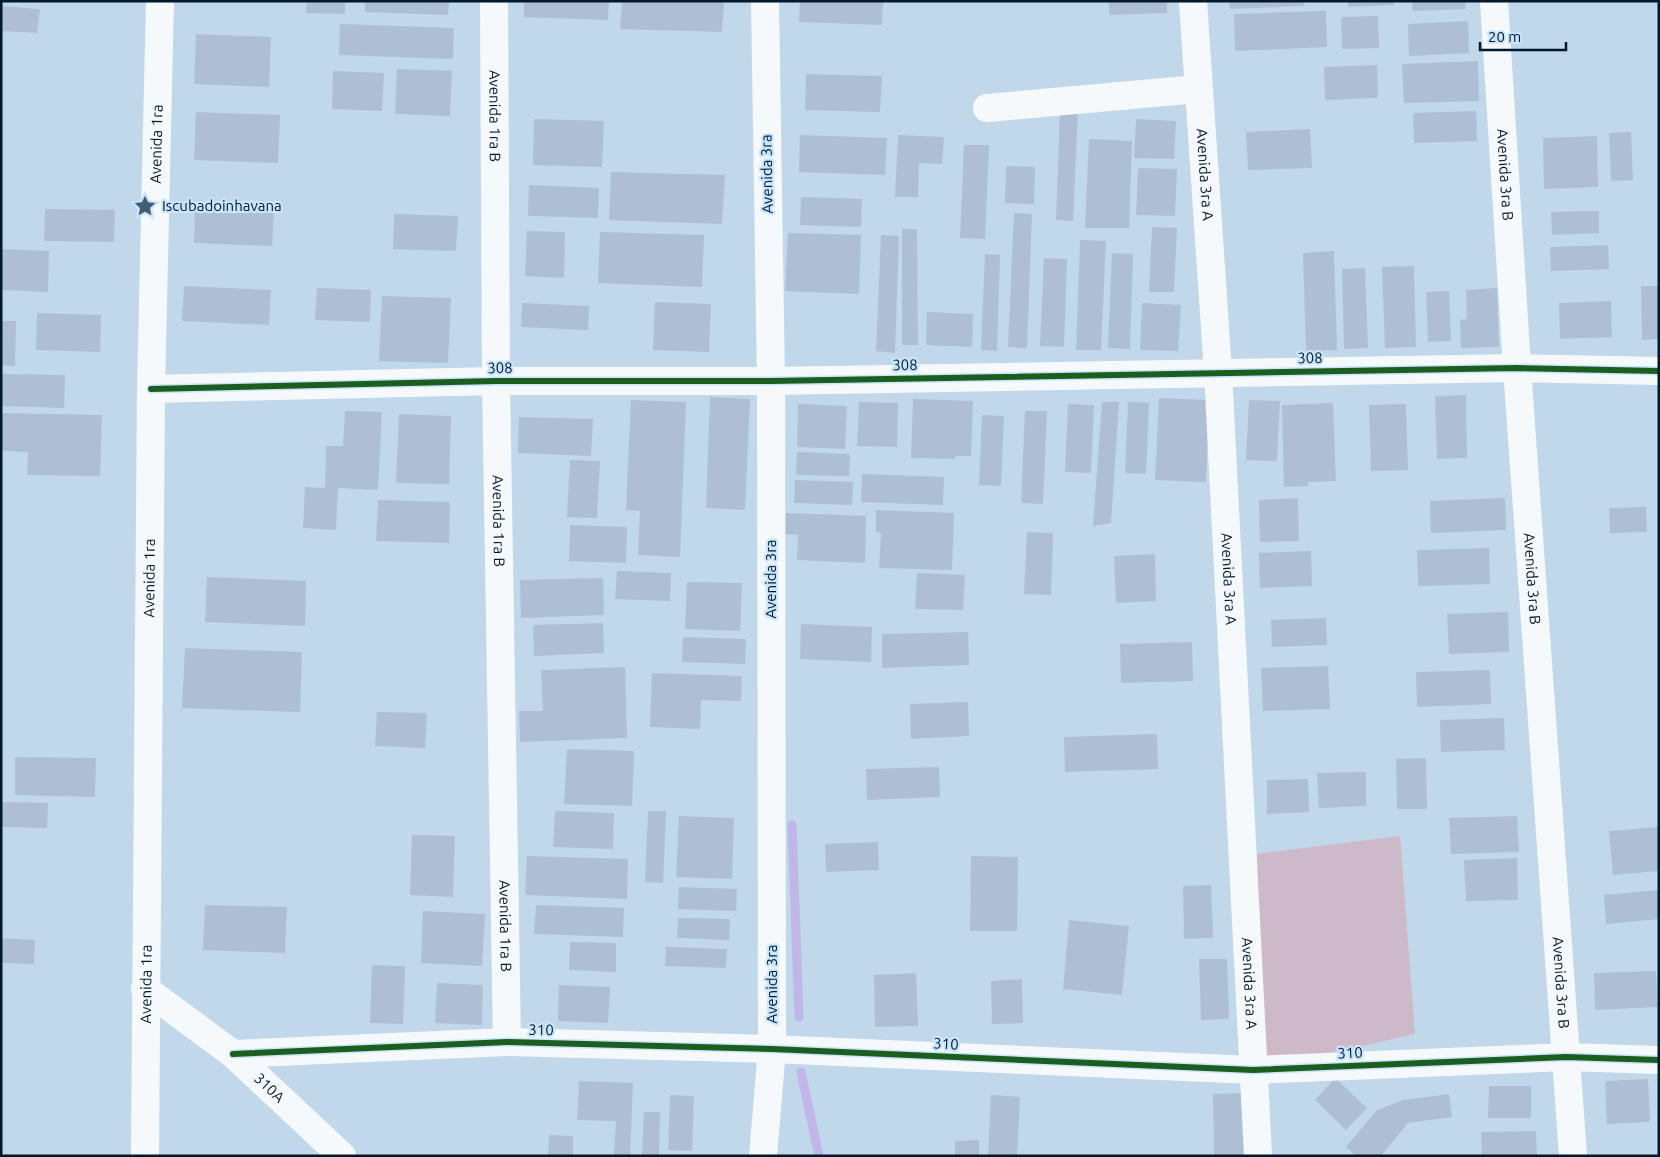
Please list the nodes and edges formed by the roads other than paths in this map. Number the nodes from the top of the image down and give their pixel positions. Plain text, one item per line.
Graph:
1 (160, 1) edge
2 (494, 1) edge
3 (765, 1) edge
4 (1193, 1) edge
5 (1494, 1) edge
6 (1198, 90) junction
7 (987, 108) dead end
8 (1517, 368) junction
9 (1659, 371) edge
10 (1218, 372) junction
11 (771, 380) junction
12 (496, 381) junction
13 (151, 390) junction
14 (145, 989) junction
15 (507, 1042) junction
16 (772, 1049) junction
17 (233, 1054) junction
18 (1566, 1057) junction
19 (1659, 1060) edge
20 (1253, 1070) junction
21 (145, 1156) edge
22 (342, 1156) edge
23 (763, 1156) edge
24 (1258, 1156) edge
25 (1573, 1156) edge

1 - 13 street, Avenida 1ra
2 - 12 street, Avenida 1ra B
3 - 11 street, Avenida 3ra
4 - 6 street, Avenida 3ra A
5 - 8 street, Avenida 3ra B
6 - 7 street
6 - 10 street, Avenida 3ra A
8 - 9 street, 308
8 - 10 street, 308
8 - 18 street, Avenida 3ra B
10 - 11 street, 308
10 - 20 street, Avenida 3ra A
11 - 12 street, 308
11 - 16 street, Avenida 3ra
12 - 13 street, 308
12 - 15 street, Avenida 1ra B
13 - 14 street, Avenida 1ra
14 - 17 street, 310A
14 - 21 street, Avenida 1ra
15 - 16 street, 310
15 - 17 street, 310
16 - 20 street, 310
16 - 23 street, Avenida 3ra
17 - 22 street, 310A
18 - 19 street, 310
18 - 20 street, 310
18 - 25 street, Avenida 3ra B
20 - 24 street, Avenida 3ra A

